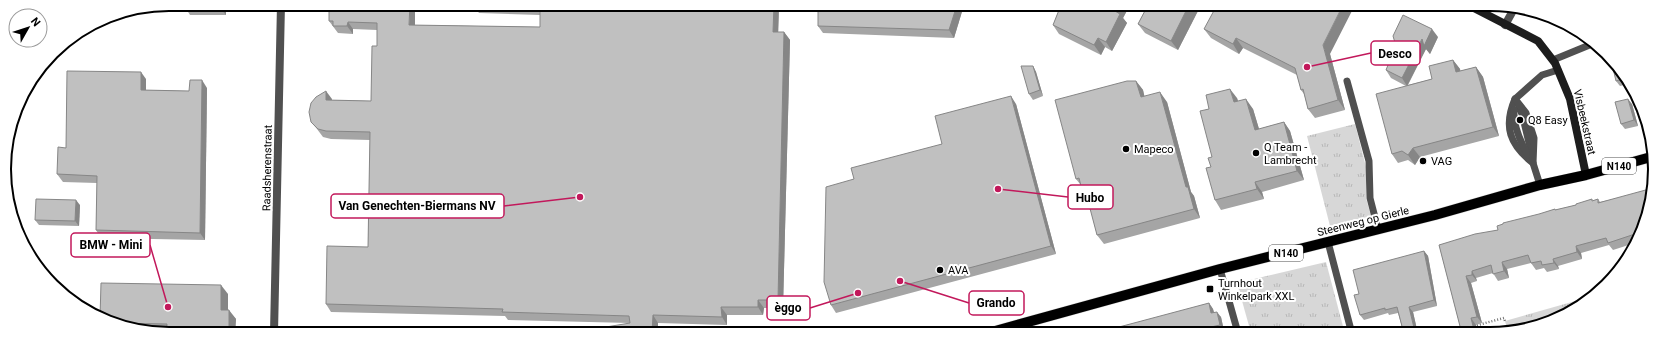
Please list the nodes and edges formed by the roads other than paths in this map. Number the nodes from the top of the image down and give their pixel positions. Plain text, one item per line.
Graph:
1 (281, 11) edge
2 (1479, 11) edge
3 (1512, 12) edge
4 (1506, 25) junction
5 (1588, 46) edge
6 (1553, 60) junction
7 (1558, 70) junction
8 (1346, 81) dead end
9 (1515, 99) junction
10 (1648, 158) edge
11 (1533, 163) junction
12 (1586, 175) junction
13 (1540, 185) junction
14 (1378, 230) junction
15 (1328, 242) junction
16 (1220, 269) junction
17 (274, 327) edge
18 (1010, 327) edge
19 (1236, 327) edge
20 (1350, 327) edge

1 - 17 street, Raadsherenstraat
2 - 4 street, Visbeekstraat
3 - 4 street
4 - 6 street, Visbeekstraat
5 - 6 lane
6 - 7 street, Visbeekstraat
7 - 9 lane
7 - 12 street, Visbeekstraat
8 - 14 lane
9 - 11 lane
9 - 11 lane
10 - 12 main road, Steenweg op Gierle / N140
11 - 13 lane
12 - 13 main road, Steenweg op Gierle / N140
13 - 14 main road, Steenweg op Gierle / N140
14 - 15 main road, Steenweg op Gierle / N140
15 - 16 main road, Steenweg op Gierle / N140
15 - 20 lane
16 - 18 main road, Steenweg op Gierle / N140
16 - 19 lane

